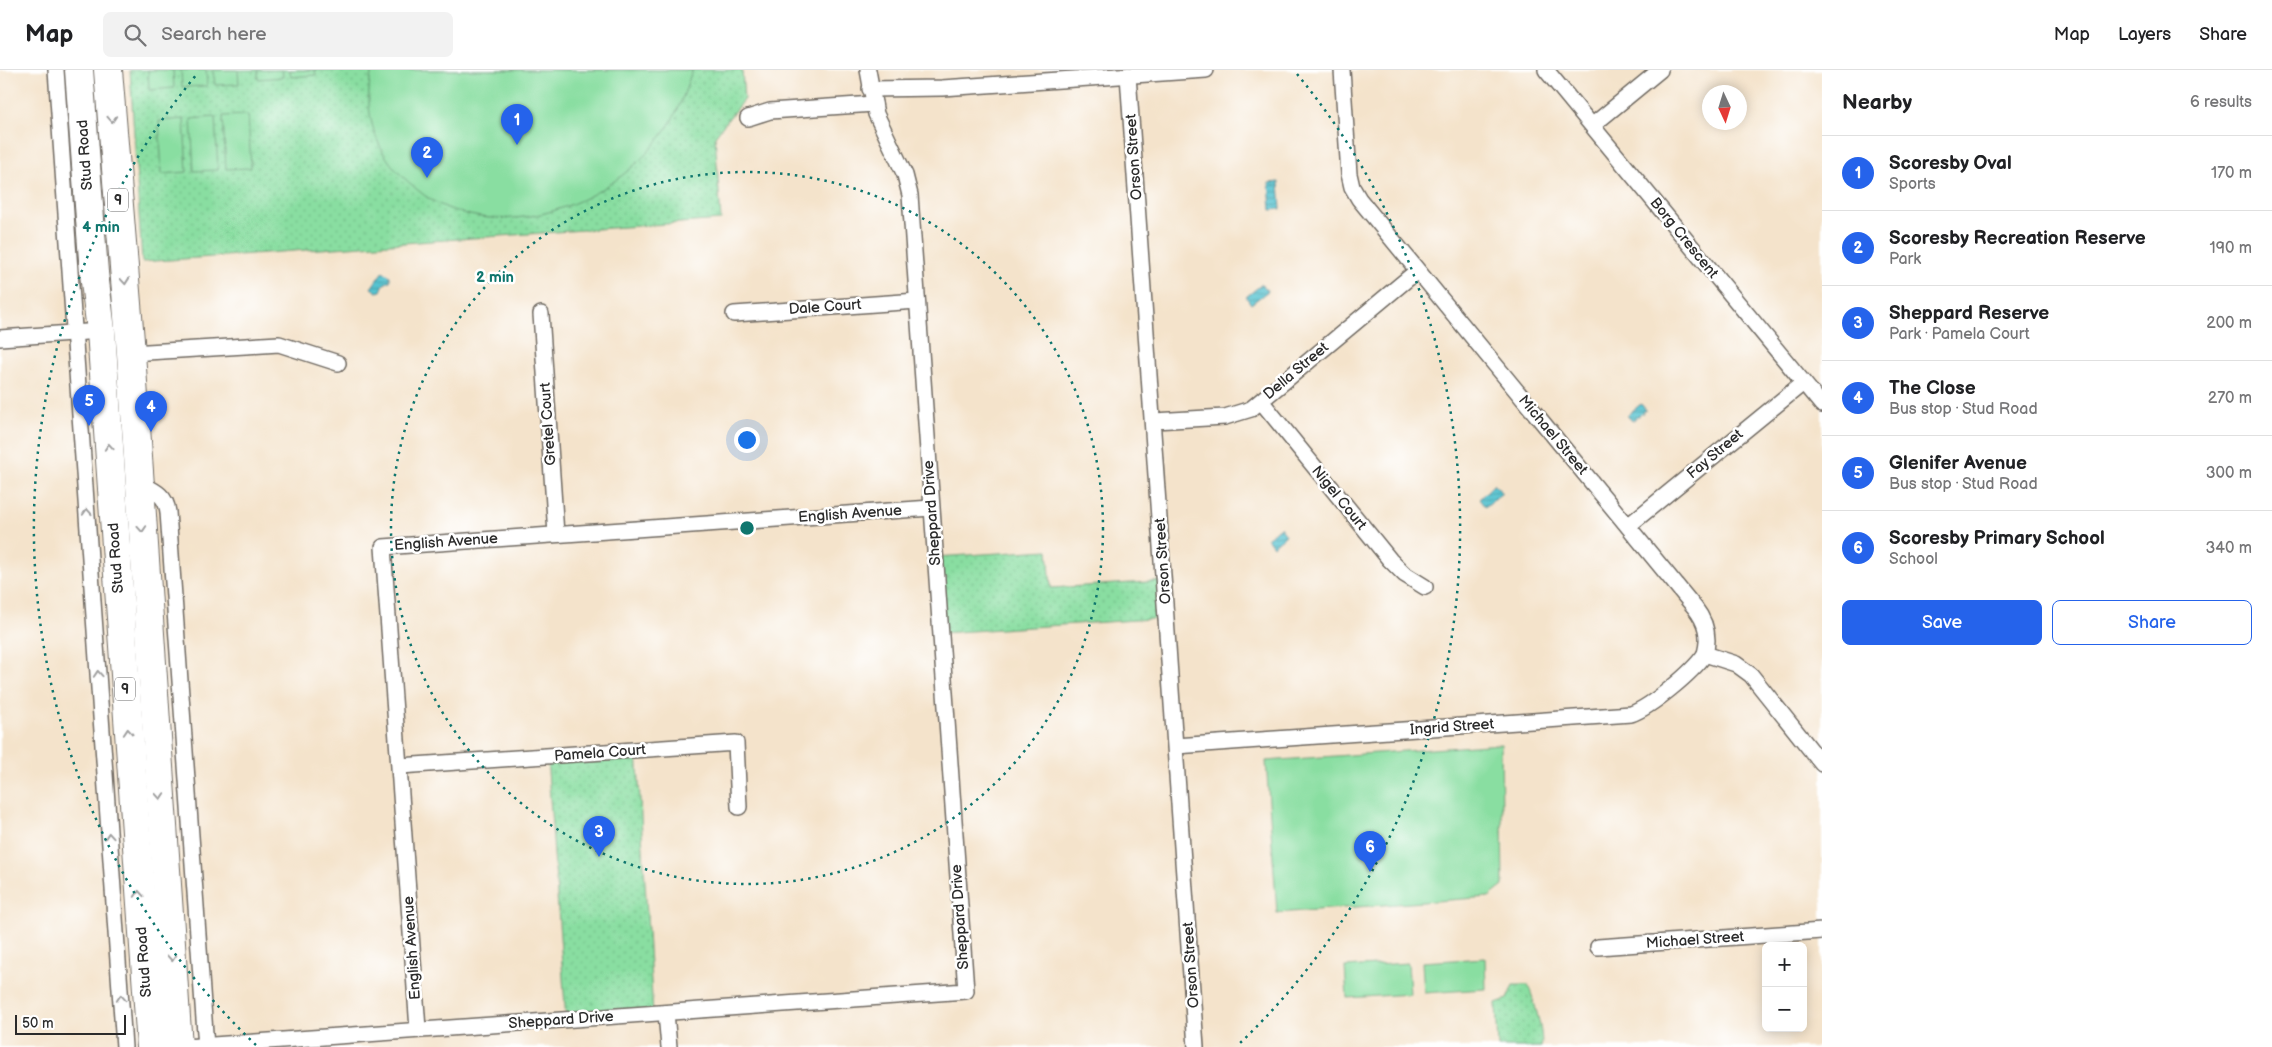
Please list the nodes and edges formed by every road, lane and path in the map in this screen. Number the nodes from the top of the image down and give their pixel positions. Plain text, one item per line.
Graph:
1 (56, 70) edge
2 (79, 70) edge
3 (108, 70) edge
4 (868, 70) edge
5 (1206, 70) edge
6 (1342, 70) edge
7 (1546, 70) edge
8 (1660, 70) edge
9 (1128, 76) junction
10 (872, 97) junction
11 (748, 118) dead end
12 (1592, 126) junction
13 (1416, 271) junction
14 (917, 301) junction
15 (540, 314) dead end
16 (734, 314) dead end
17 (101, 331) junction
18 (74, 333) junction
19 (0, 338) edge
20 (130, 341) junction
21 (338, 363) dead end
22 (1803, 382) junction
23 (1261, 401) junction
24 (1822, 405) edge
25 (1154, 421) junction
26 (138, 482) junction
27 (931, 508) junction
28 (1628, 526) junction
29 (556, 534) junction
30 (1425, 587) dead end
31 (1705, 654) junction
32 (1176, 746) junction
33 (1822, 764) edge
34 (400, 766) junction
35 (739, 807) dead end
36 (1822, 930) edge
37 (1598, 947) dead end
38 (666, 1013) junction
39 (418, 1029) junction
40 (206, 1046) edge
41 (124, 1047) edge
42 (151, 1047) edge
43 (178, 1047) edge
44 (185, 1047) edge
45 (669, 1047) edge
46 (1196, 1047) edge

1 - 18 street, Stud Road
2 - 17 highway, Stud Road / 9
3 -> 20 highway, Stud Road / 9
4 - 10 street, Sheppard Drive
5 - 9 street
6 - 13 street, Michael Street
7 - 12 street, Borg Crescent
8 - 12 street
9 - 10 street
9 - 25 street, Orson Street
10 - 11 street
10 - 14 street, Sheppard Drive
12 - 22 street, Borg Crescent
13 - 23 street, Della Street
13 - 28 street, Michael Street
14 - 16 street, Dale Court
14 - 27 street, Sheppard Drive
15 - 29 street, Gretel Court
17 - 18 street
17 - 20 highway
42 -> 17 highway, Stud Road / 9
18 - 19 street
41 -> 18 street, Stud Road
20 - 21 street
20 - 26 highway, Stud Road / 9
22 - 24 street, Borg Crescent
22 - 28 street, Fay Street
23 - 25 street, Della Street
23 - 30 street, Nigel Court
25 - 32 street, Orson Street
26 - 40 street
26 -> 43 highway, Stud Road / 9
27 - 29 street, English Avenue
27 - 38 street, Sheppard Drive
28 - 31 street, Michael Street
29 - 34 street, English Avenue
31 - 32 street, Ingrid Street
31 - 33 street
32 - 46 street, Orson Street
34 - 35 street, Pamela Court
34 - 39 street, English Avenue
36 - 37 street, Michael Street
38 - 39 street, Sheppard Drive
38 - 45 street
39 - 40 street, Sheppard Drive
40 - 44 street, Sheppard Drive

